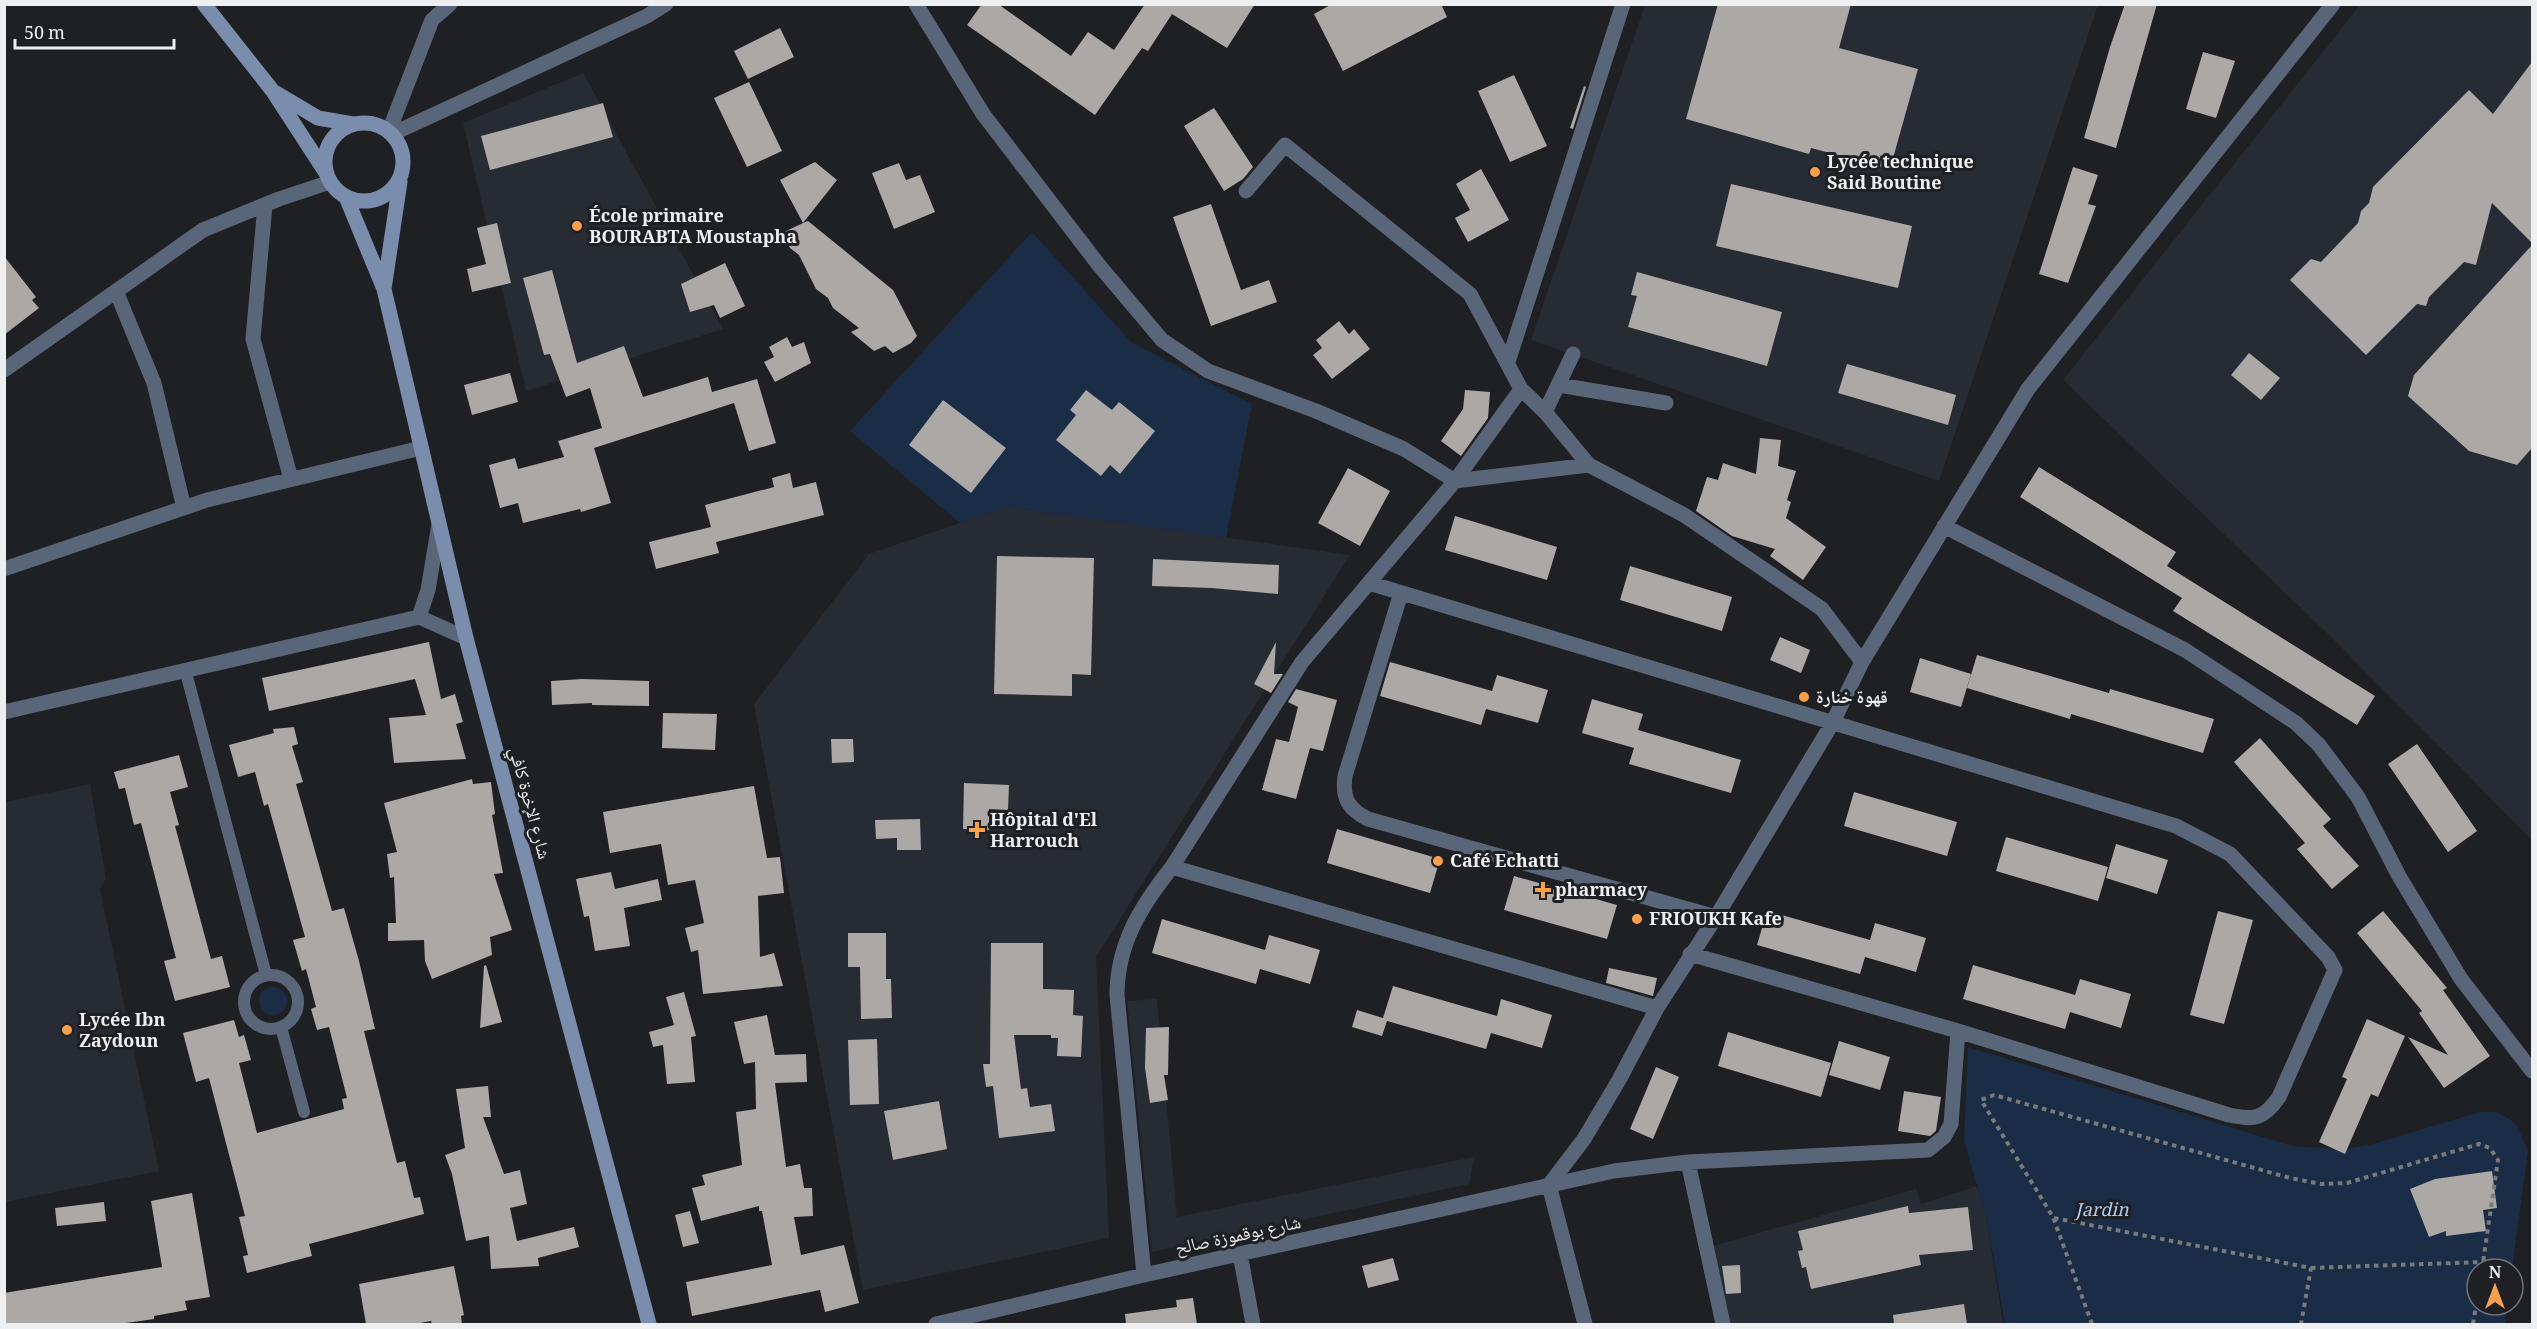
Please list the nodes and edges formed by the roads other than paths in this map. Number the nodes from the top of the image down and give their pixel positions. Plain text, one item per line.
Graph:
1 (204, 4) edge
2 (436, 4) edge
3 (450, 4) edge
4 (666, 4) edge
5 (916, 4) edge
6 (1623, 4) edge
7 (2333, 4) edge
8 (432, 20) junction
9 (272, 90) junction
10 (353, 124) junction
11 (391, 132) junction
12 (328, 178) junction
13 (400, 180) junction
14 (1246, 191) dead end
15 (345, 197) junction
16 (265, 205) junction
17 (384, 289) junction
18 (116, 291) junction
19 (1573, 354) dead end
20 (1508, 362) junction
21 (4, 370) edge
22 (1559, 385) junction
23 (1521, 389) junction
24 (1666, 403) dead end
25 (1545, 412) junction
26 (421, 448) junction
27 (1589, 465) junction
28 (291, 479) junction
29 (1455, 481) junction
30 (184, 508) junction
31 (439, 524) junction
32 (1944, 526) junction
33 (4, 568) edge
34 (1369, 583) junction
35 (1401, 592) junction
36 (418, 617) junction
37 (465, 632) junction
38 (1862, 662) junction
39 (185, 669) junction
40 (4, 712) edge
41 (1833, 722) junction
42 (1172, 867) junction
43 (1716, 917) junction
44 (1690, 954) junction
45 (266, 975) junction
46 (1657, 1008) junction
47 (281, 1027) junction
48 (1958, 1031) junction
49 (2508, 1039) junction
50 (2532, 1053) edge
51 (2532, 1071) edge
52 (304, 1112) dead end
53 (1688, 1162) junction
54 (1549, 1185) junction
55 (1240, 1254) junction
56 (1144, 1275) junction
57 (650, 1324) edge
58 (936, 1324) edge
59 (1253, 1324) edge
60 (1586, 1324) edge
61 (1723, 1324) edge

1 - 9 main road
2 - 8 street
3 - 8 street
4 - 11 street
5 - 29 street
6 - 20 street
7 - 32 street
8 - 11 street
9 - 10 main road
9 - 12 main road
10 - 11 main road
10 - 12 main road
11 - 13 main road
12 - 15 main road
12 - 16 street
13 - 15 main road
13 - 17 main road
14 - 20 street
15 - 17 main road
16 - 18 street
16 - 28 street
17 - 26 main road, شارع الإخوة كافي
18 - 21 street
18 - 30 street
19 - 22 street
20 - 23 street
22 - 24 street
22 - 25 street
23 - 25 street
23 - 29 street
25 - 27 street
26 - 28 street
26 - 31 main road, شارع الإخوة كافي
27 - 29 street
27 - 38 street
28 - 30 street
29 - 34 street
30 - 33 street
31 - 36 street
31 - 37 main road, شارع الإخوة كافي
32 - 38 street
32 - 49 street
34 - 35 street
34 - 42 street
35 - 41 street
35 - 43 street
36 - 37 street
36 - 39 street
37 - 57 main road, شارع الإخوة كافي
38 - 41 street
39 - 40 street
39 - 45 lane
41 - 43 street
41 - 48 street
42 - 46 street
42 - 56 street
43 - 44 street
44 - 46 street
44 - 48 street
45 - 47 lane
45 - 47 lane
46 - 54 street
47 - 52 lane
48 - 53 street, شارع بوقموزة صالح
49 - 50 street
49 - 51 street
53 - 54 street, شارع بوقموزة صالح
53 - 61 street
54 - 55 street, شارع بوقموزة صالح
54 - 60 street
55 - 56 street, شارع بوقموزة صالح
55 - 59 street
56 - 58 street, شارع بوقموزة صالح

